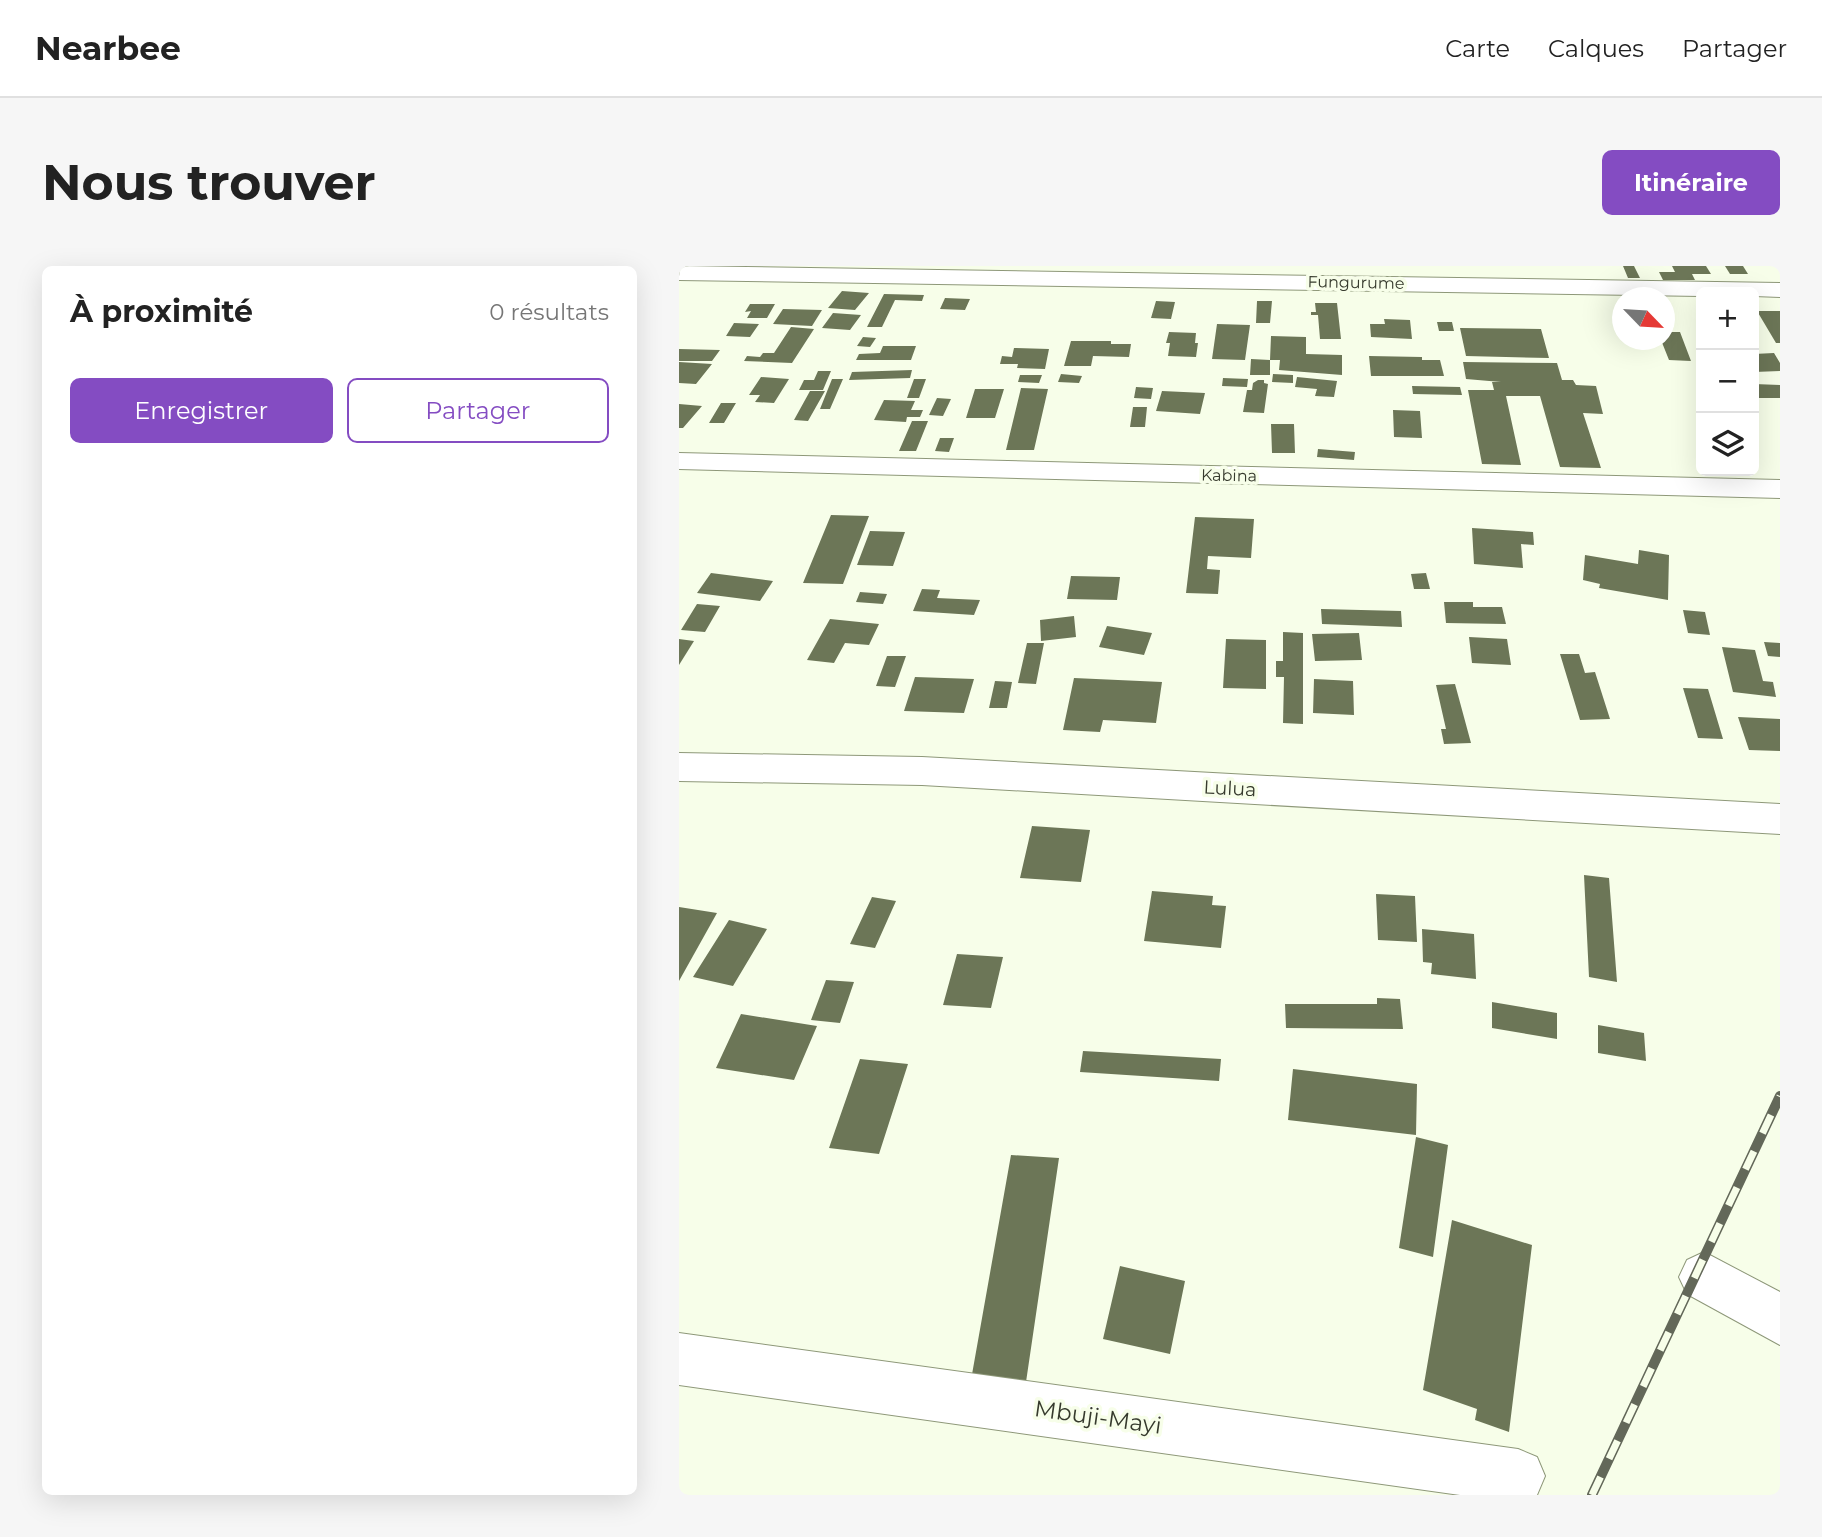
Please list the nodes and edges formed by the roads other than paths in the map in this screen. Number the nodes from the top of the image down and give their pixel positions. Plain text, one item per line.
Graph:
1 (679, 273) edge
2 (1605, 276) edge
3 (1780, 290) edge
4 (679, 461) edge
5 (1780, 489) edge
6 (679, 767) edge
7 (1780, 819) edge
8 (1704, 1277) dead end
9 (1780, 1320) edge
10 (679, 1359) edge
11 (1518, 1476) dead end

1 - 2 street, Fungurume
2 - 3 street, Fungurume
4 - 5 street, Kabina
6 - 7 street, Lulua
8 - 9 street
10 - 11 street, Mbuji-Mayi

